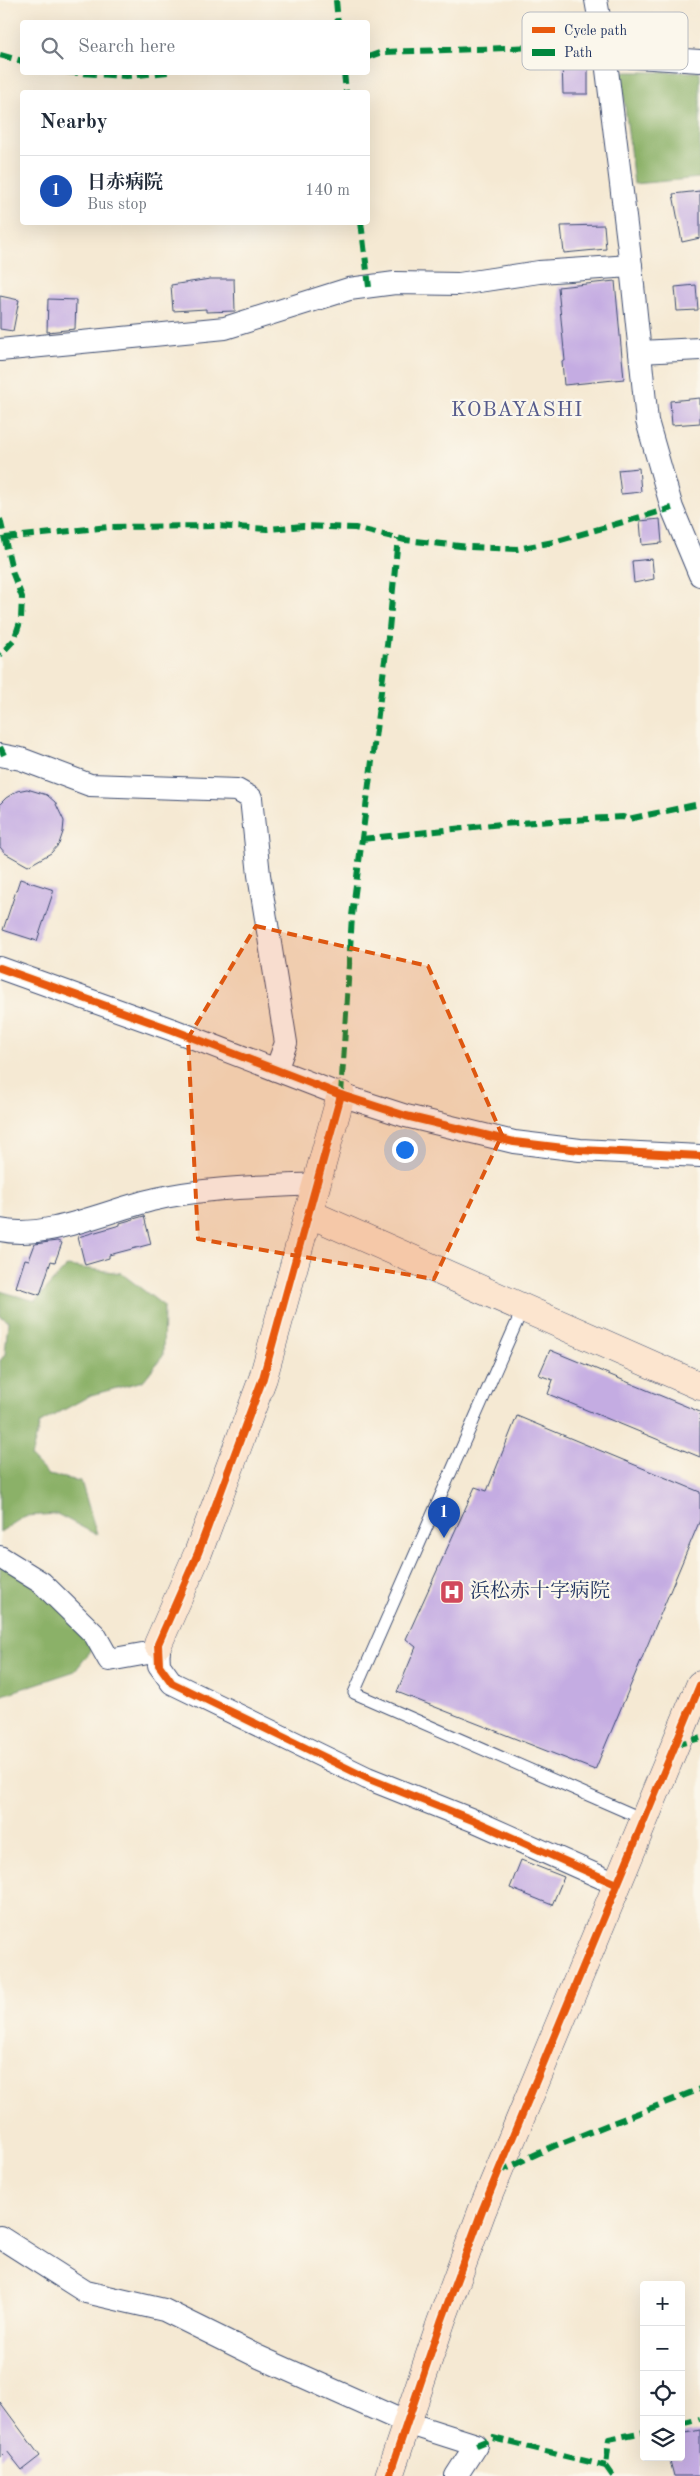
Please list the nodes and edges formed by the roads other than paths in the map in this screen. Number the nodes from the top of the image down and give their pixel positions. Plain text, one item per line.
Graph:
1 (607, 70) edge
2 (631, 266) junction
3 (700, 349) edge
4 (0, 350) edge
5 (640, 352) junction
6 (700, 575) edge
7 (0, 755) edge
8 (0, 968) edge
9 (276, 1070) junction
10 (340, 1095) junction
11 (700, 1156) edge
12 (316, 1184) junction
13 (308, 1213) junction
14 (0, 1230) edge
15 (523, 1308) junction
16 (700, 1386) edge
17 (0, 1557) edge
18 (159, 1647) junction
19 (700, 1685) edge
20 (643, 1819) junction
21 (616, 1884) junction
22 (0, 2236) edge
23 (407, 2423) junction
24 (389, 2476) edge
25 (456, 2476) edge

1 - 2 street
2 - 4 street
2 - 5 street
3 - 5 street
5 - 6 street
7 - 9 street
8 - 9 street
9 - 10 street
10 - 11 street
10 - 12 street
12 - 13 street
12 - 14 street
13 - 15 street
13 - 18 street
15 - 16 street
15 - 20 lane
17 - 18 street
18 - 21 street
19 - 20 street
20 - 21 street
21 - 23 street
22 - 23 street
23 - 24 street
23 - 25 street

